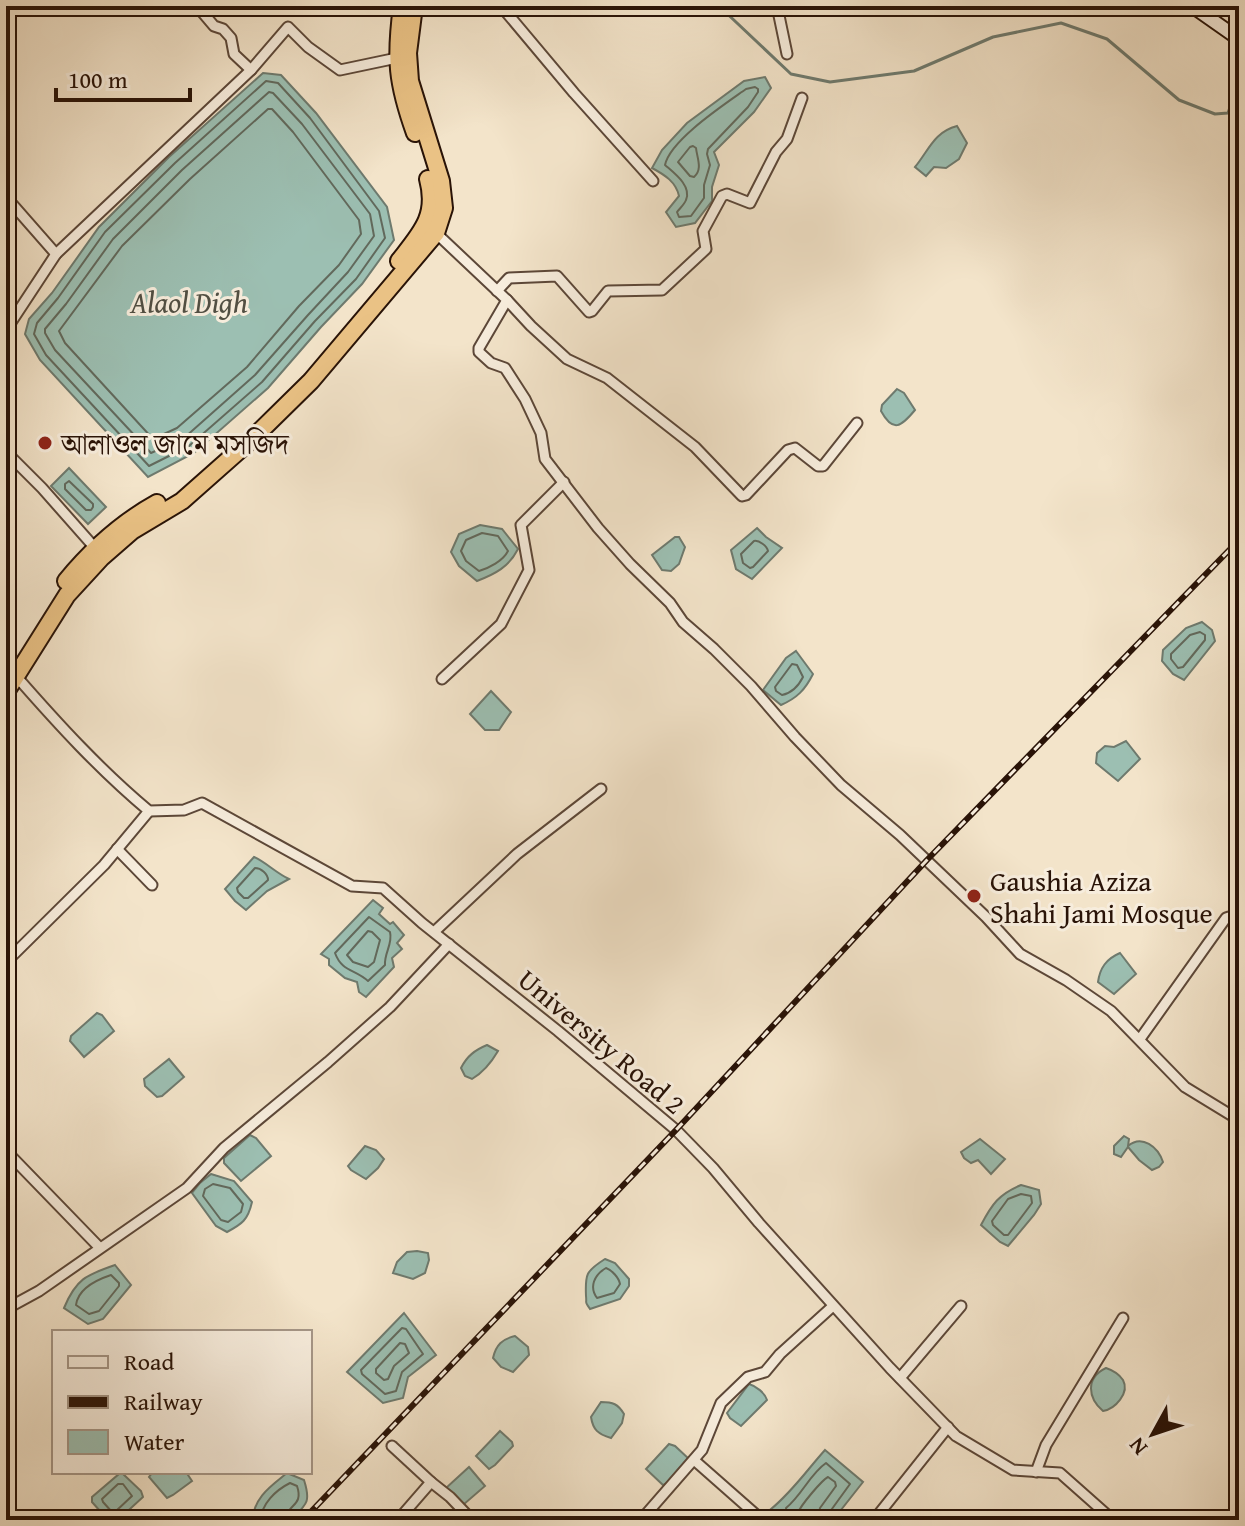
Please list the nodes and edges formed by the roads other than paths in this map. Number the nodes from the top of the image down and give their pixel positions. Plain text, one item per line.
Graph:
1 (197, 6) edge
2 (402, 6) edge
3 (414, 6) edge
4 (501, 6) edge
5 (777, 6) edge
6 (1192, 6) edge
7 (1208, 10) edge
8 (1239, 39) edge
9 (787, 54) dead end
10 (397, 58) junction
11 (251, 70) junction
12 (802, 98) dead end
13 (653, 181) dead end
14 (6, 197) edge
15 (436, 233) junction
16 (56, 254) junction
17 (497, 291) junction
18 (507, 300) junction
19 (6, 330) edge
20 (857, 423) dead end
21 (6, 452) edge
22 (564, 482) junction
23 (95, 548) junction
24 (11, 676) edge
25 (442, 679) dead end
26 (6, 692) edge
27 (601, 789) dead end
28 (149, 811) junction
29 (117, 849) junction
30 (152, 885) dead end
31 (1239, 919) edge
32 (434, 932) junction
33 (449, 944) junction
34 (6, 962) edge
35 (1140, 1039) junction
36 (1239, 1120) edge
37 (6, 1151) edge
38 (99, 1247) junction
39 (833, 1306) junction
40 (961, 1306) dead end
41 (6, 1309) edge
42 (1123, 1318) dead end
43 (900, 1378) junction
44 (948, 1427) junction
45 (392, 1446) dead end
46 (694, 1460) junction
47 (1036, 1472) junction
48 (431, 1482) junction
49 (398, 1520) edge
50 (472, 1520) edge
51 (641, 1520) edge
52 (762, 1520) edge
53 (874, 1520) edge
54 (1113, 1520) edge

1 - 11 street
2 - 10 highway
3 - 15 highway
4 - 13 street
5 - 9 street
6 - 7 main road
7 - 8 main road
10 - 11 street
10 - 23 highway
11 - 16 street
12 - 17 street
14 - 16 street
15 - 17 street
15 - 24 highway
16 - 19 street
17 - 18 street
18 - 20 street
18 - 22 street
21 - 23 street
22 - 25 street
22 - 35 street
23 - 24 highway
24 - 26 highway
24 - 28 street
27 - 32 street
28 - 29 street
28 - 32 street, University Road 2
29 - 30 street
29 - 34 street
31 - 35 street
32 - 33 street, University Road 2
33 - 38 street
33 - 39 street, University Road 2
35 - 36 street
37 - 38 street
38 - 41 street
39 - 43 street, University Road 2
39 - 46 street
40 - 43 street
42 - 47 street
43 - 44 street, University Road 2
44 - 47 street, University Road 2
44 - 53 street
45 - 48 street
46 - 51 street
46 - 52 street
47 - 54 street, University Road 2
48 - 49 street
48 - 50 street

